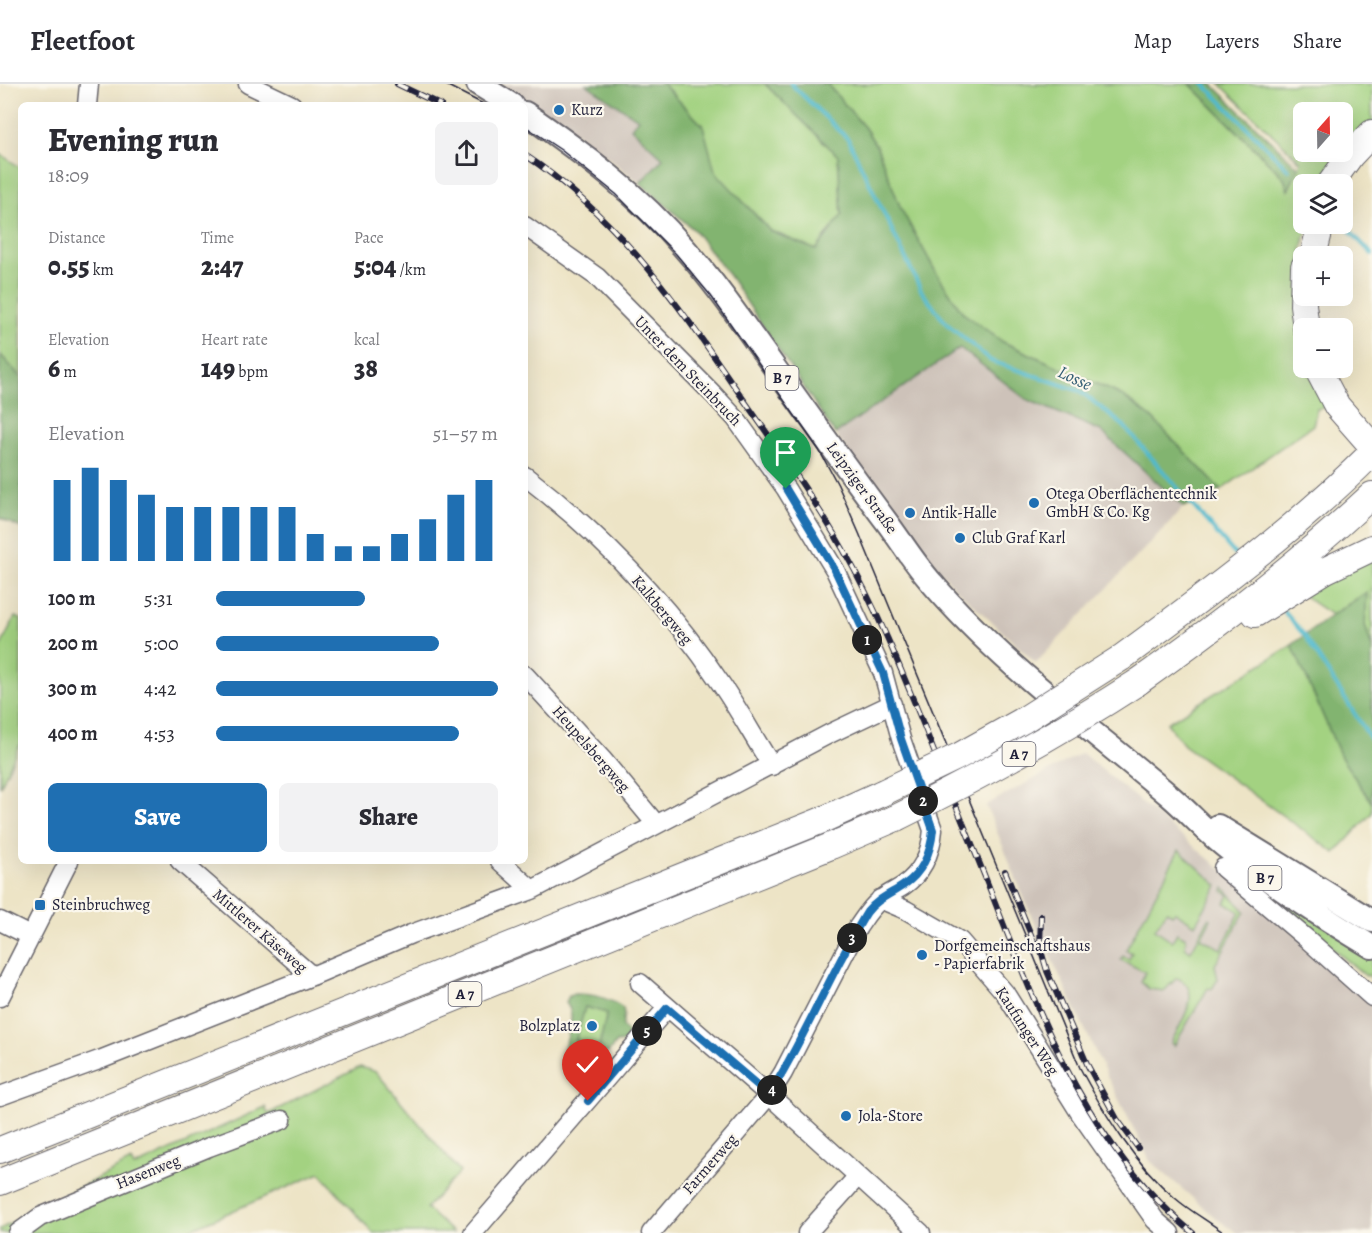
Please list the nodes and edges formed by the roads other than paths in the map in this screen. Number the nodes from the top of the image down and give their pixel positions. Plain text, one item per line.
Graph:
1 (89, 84) edge
2 (248, 84) edge
3 (478, 84) edge
4 (87, 102) edge
5 (286, 102) edge
6 (507, 102) edge
7 (528, 115) edge
8 (1372, 133) edge
9 (1372, 146) edge
10 (1337, 174) edge
11 (1347, 174) edge
12 (528, 230) edge
13 (1322, 378) edge
14 (1331, 378) edge
15 (1372, 436) edge
16 (1372, 446) edge
17 (1372, 453) edge
18 (528, 479) edge
19 (1372, 495) edge
20 (1372, 549) edge
21 (1317, 561) junction
22 (528, 678) edge
23 (892, 704) junction
24 (771, 766) junction
25 (1169, 796) junction
26 (656, 824) junction
27 (67, 864) edge
28 (183, 864) edge
29 (503, 864) edge
30 (1223, 868) dead end
31 (532, 890) junction
32 (880, 899) junction
33 (0, 921) edge
34 (1372, 921) edge
35 (30, 936) junction
36 (1372, 947) edge
37 (312, 976) junction
38 (640, 983) dead end
39 (0, 997) edge
40 (1372, 998) edge
41 (667, 1008) junction
42 (769, 1095) junction
43 (0, 1096) edge
44 (282, 1120) dead end
45 (0, 1150) edge
46 (858, 1176) junction
47 (0, 1182) edge
48 (18, 1233) edge
49 (473, 1233) edge
50 (651, 1233) edge
51 (807, 1233) edge
52 (921, 1233) edge
53 (1170, 1233) edge

1 - 4 street
2 - 5 street
3 - 6 main road
7 - 25 main road, Leipziger Straße / B 7
8 - 10 highway
9 - 11 highway
12 - 23 street, Unter dem Steinbruch
13 - 16 highway
14 - 15 highway
17 - 45 highway, A 7, bridge
18 - 24 street, Kalkbergweg
19 - 21 highway
20 - 21 highway
21 - 47 highway, A 7, bridge
22 - 26 street, Heupelsbergweg
23 - 24 street
23 - 32 street
24 - 26 street
25 - 34 main road, Leipziger Straße / B 7
25 - 36 main road, Leipziger Straße / B 7
26 - 31 street
27 - 35 street
28 - 37 street, Mittlerer Käseweg
29 - 31 street
30 - 40 street
31 - 37 street
32 - 42 street
32 - 53 street, Kaufunger Weg
33 - 35 street
35 - 39 street
37 - 43 street
38 - 41 street
41 - 42 street
41 - 49 street
42 - 46 street
42 - 50 street, Farmerweg
44 - 48 street, Hasenweg
46 - 51 street
46 - 52 street

